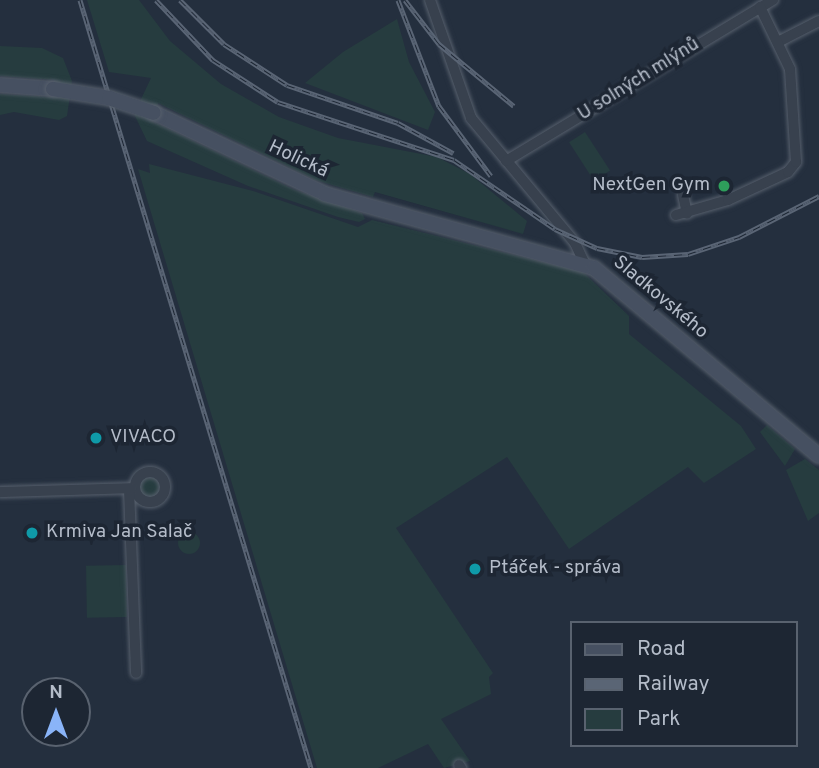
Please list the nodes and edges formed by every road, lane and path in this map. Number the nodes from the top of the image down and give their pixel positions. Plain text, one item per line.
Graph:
1 (430, 0) edge
2 (773, 0) edge
3 (760, 7) junction
4 (819, 21) edge
5 (778, 42) junction
6 (0, 85) edge
7 (506, 161) junction
8 (683, 195) dead end
9 (584, 264) junction
10 (819, 456) edge
11 (0, 492) edge
12 (136, 673) dead end

1 - 7 street, Sladkovského
2 - 3 street, U solných mlýnů
3 - 5 street
3 - 7 street, U solných mlýnů
4 - 5 street
5 - 8 street
6 - 9 street, Holická, bridge
7 - 9 street, Sladkovského
9 - 10 street, Sladkovského
11 - 12 street

